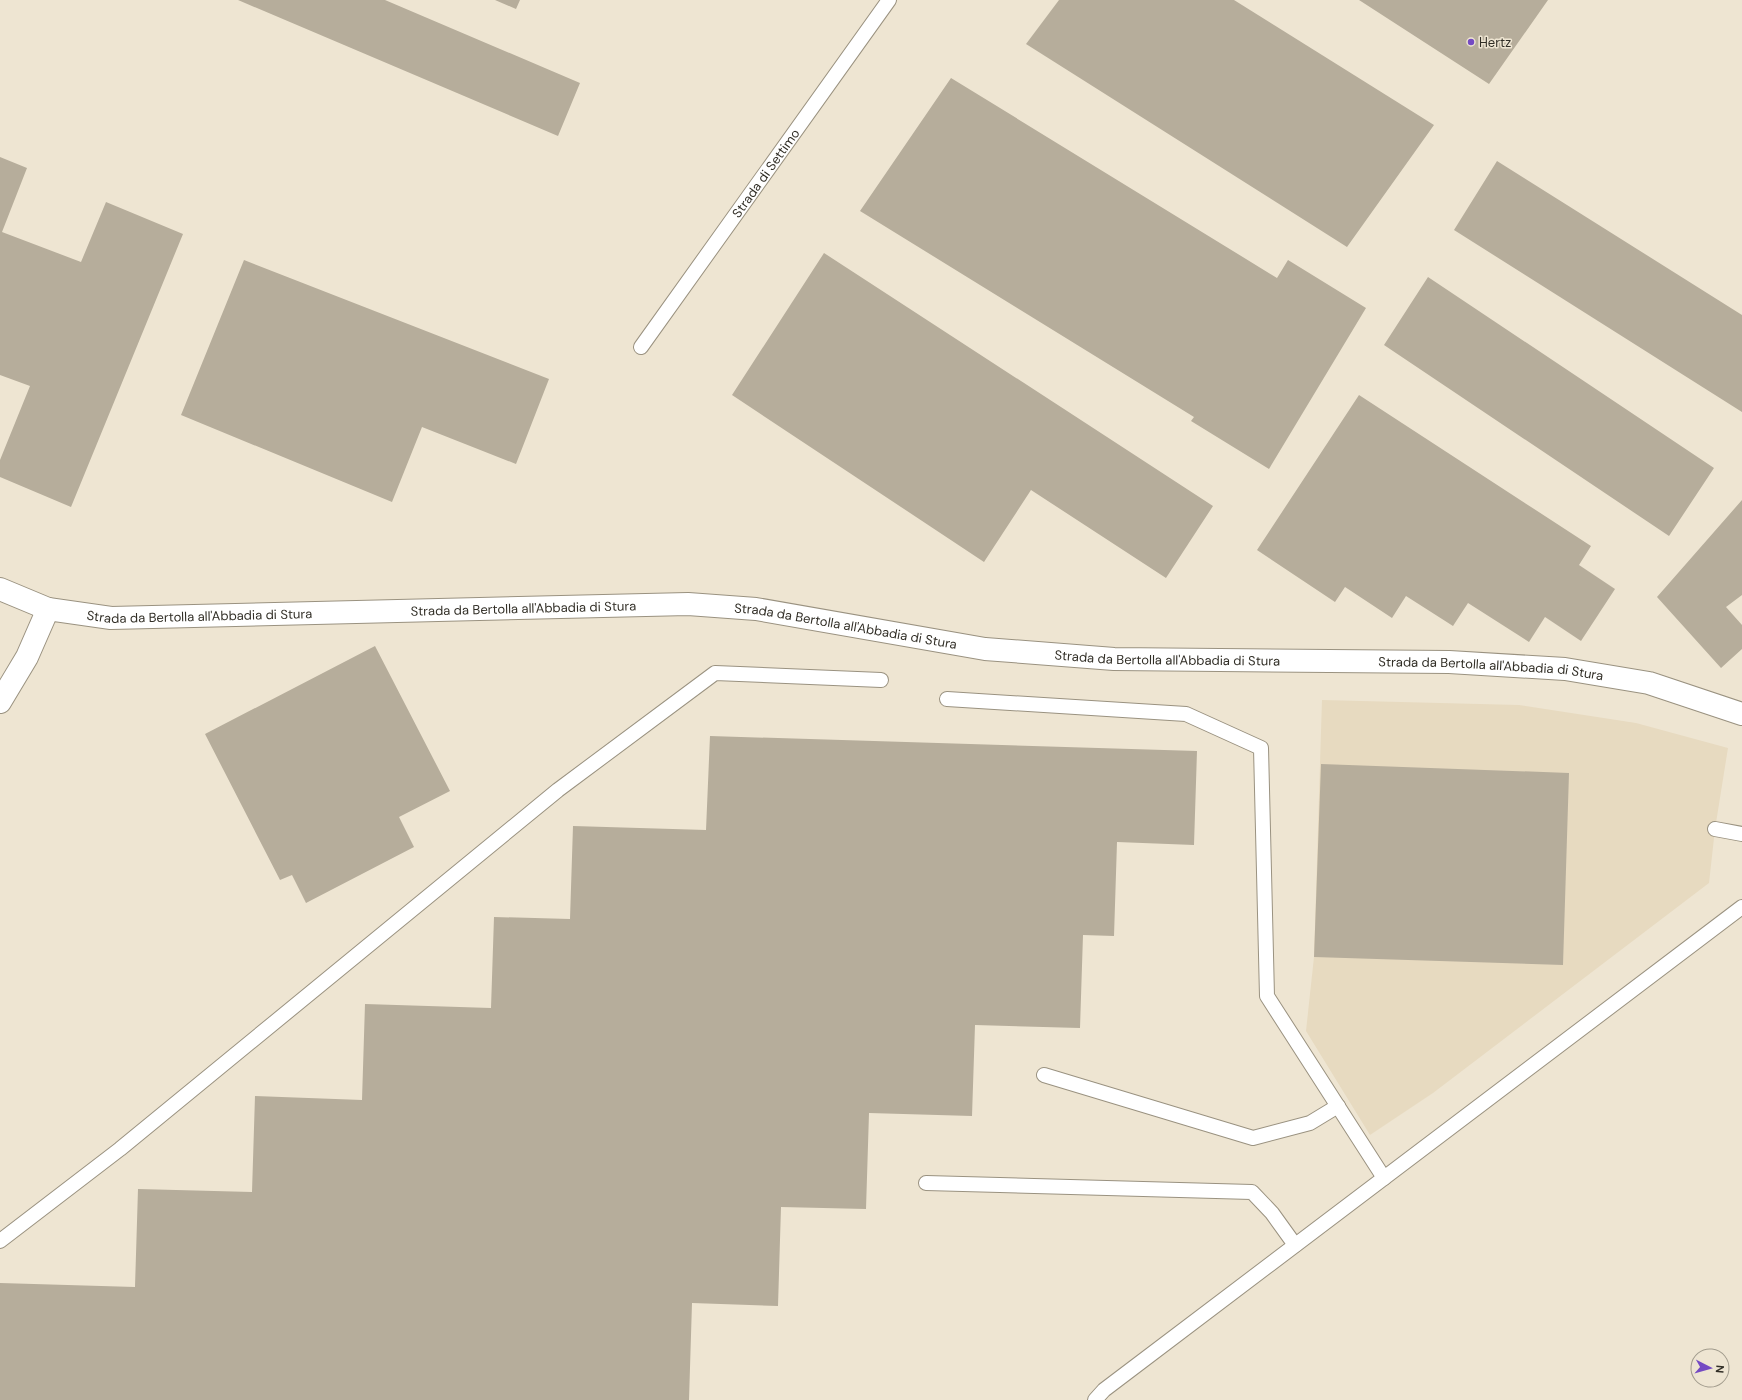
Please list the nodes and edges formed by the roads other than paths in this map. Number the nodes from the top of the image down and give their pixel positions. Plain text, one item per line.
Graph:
1 (889, 0) edge
2 (641, 347) dead end
3 (0, 589) edge
4 (48, 609) junction
5 (881, 680) dead end
6 (947, 699) dead end
7 (0, 702) edge
8 (1742, 714) edge
9 (1716, 829) dead end
10 (1742, 834) edge
11 (1742, 907) edge
12 (1044, 1075) dead end
13 (1338, 1106) junction
14 (1384, 1178) junction
15 (926, 1183) dead end
16 (0, 1241) edge
17 (1295, 1246) junction
18 (1095, 1400) edge

1 - 2 lane, Strada di Settimo
3 - 4 street, Strada da Bertolla all'Abbadia di Stura
4 - 7 street
4 - 8 street, Strada da Bertolla all'Abbadia di Stura
5 - 16 lane
6 - 13 lane
9 - 10 lane
11 - 14 lane
12 - 13 lane
13 - 14 lane
14 - 17 lane
15 - 17 lane
17 - 18 lane

